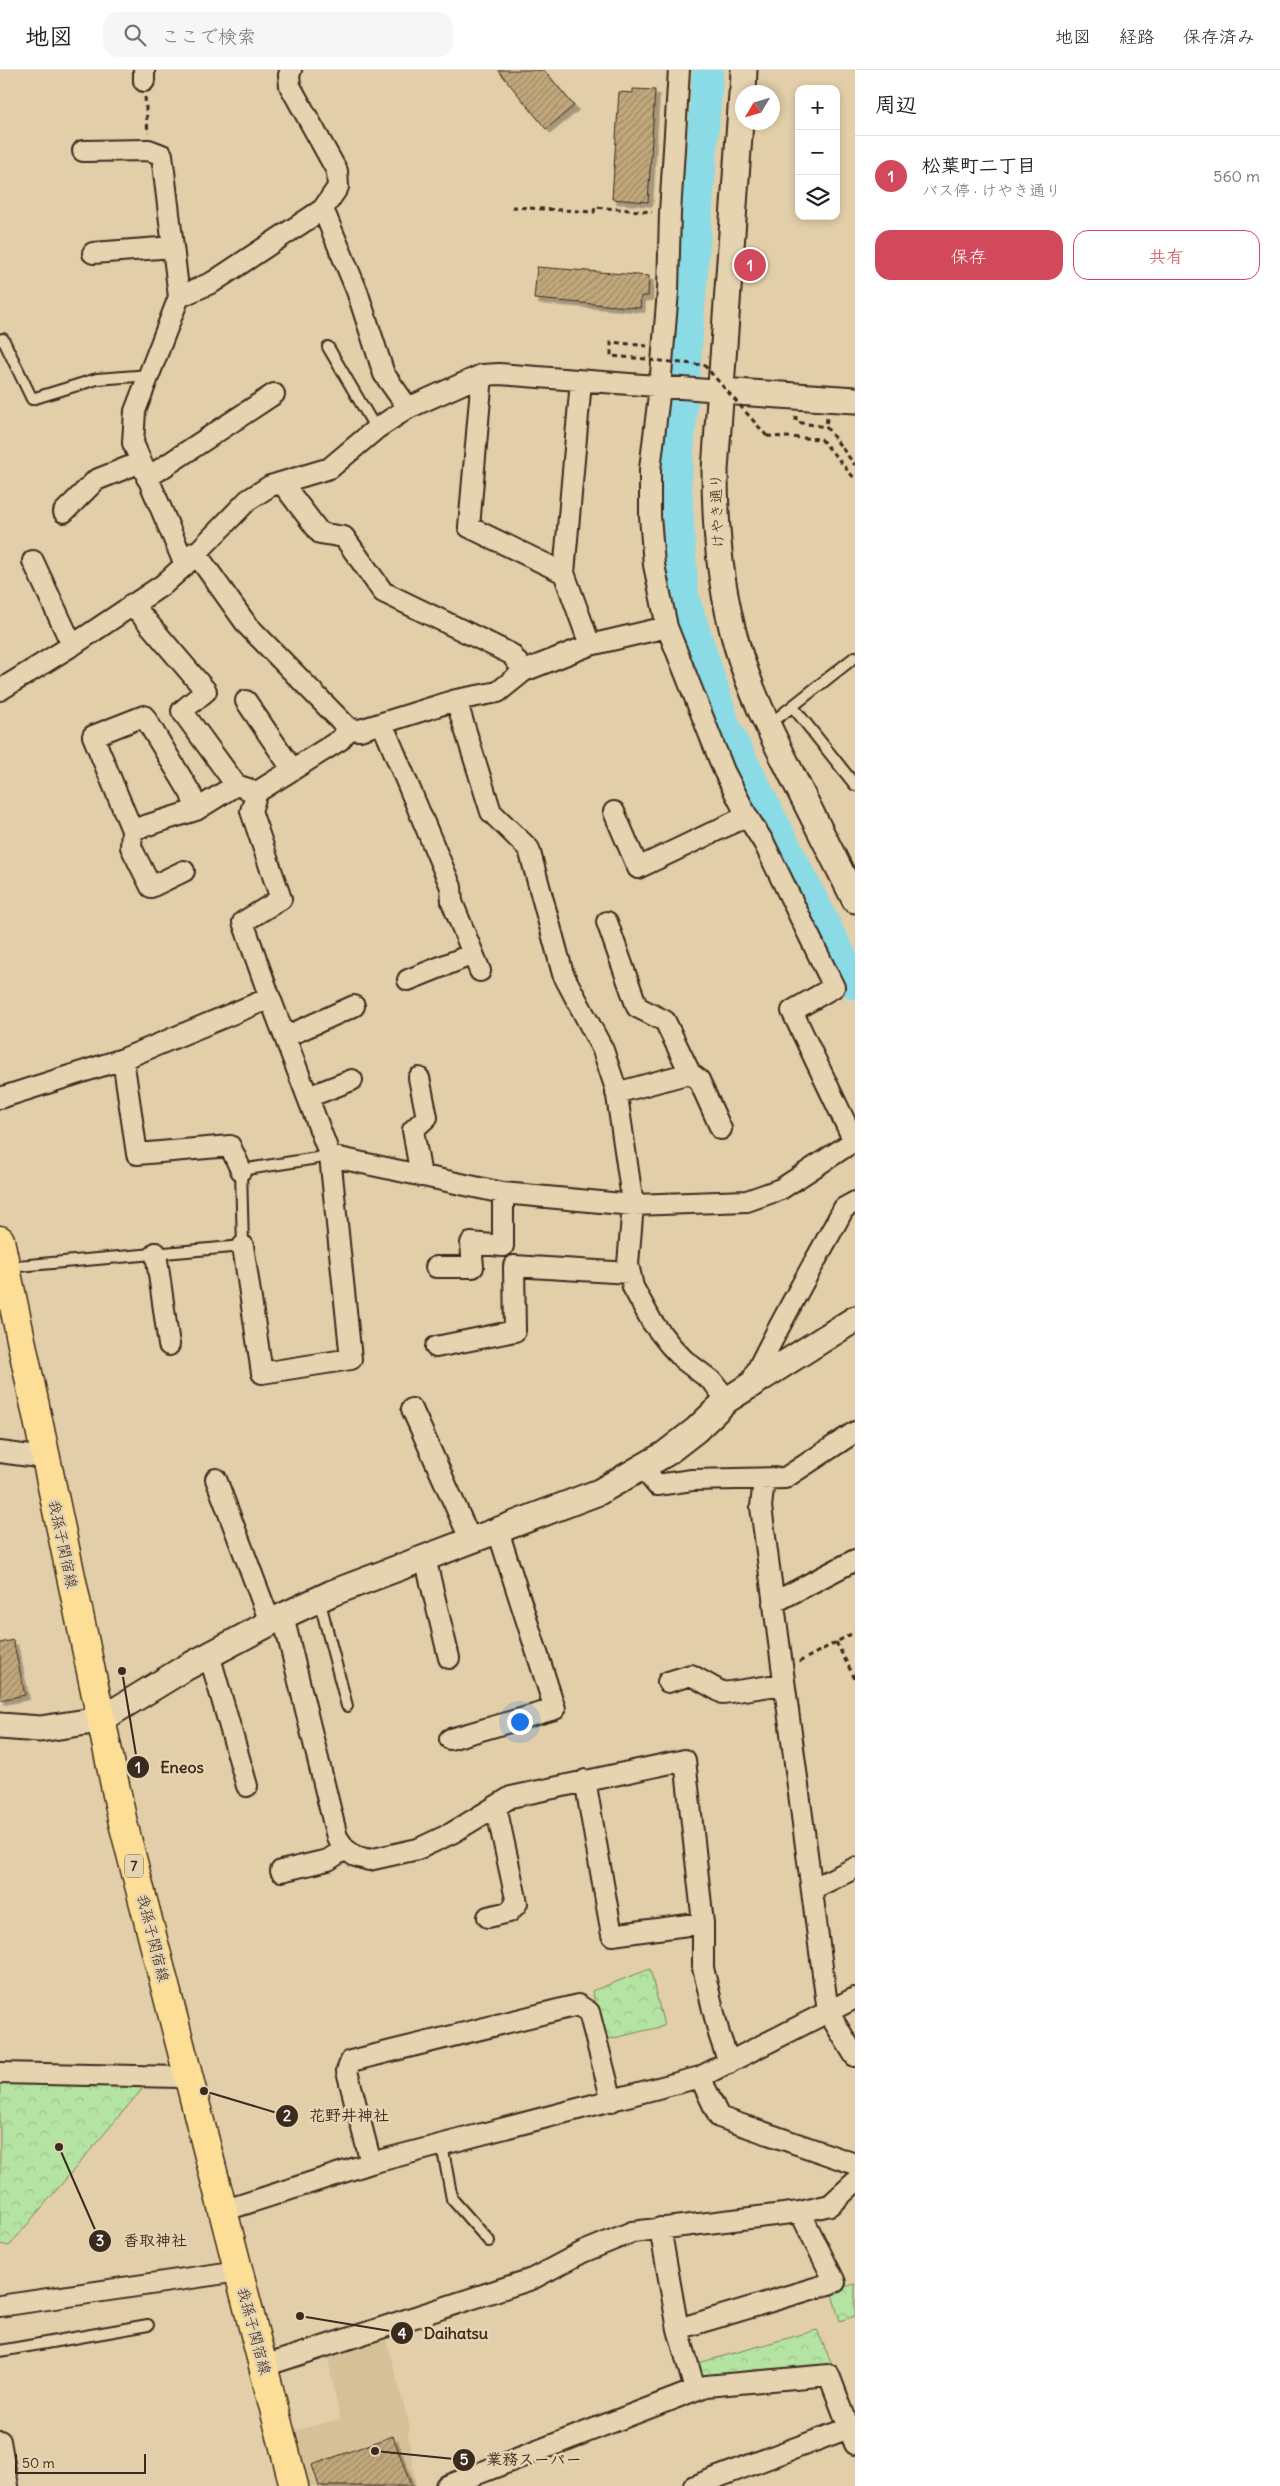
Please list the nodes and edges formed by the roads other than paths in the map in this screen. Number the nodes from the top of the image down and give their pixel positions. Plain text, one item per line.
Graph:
1 (291, 70) edge
2 (679, 70) edge
3 (744, 70) edge
4 (743, 85) edge
5 (739, 130) edge
6 (83, 151) dead end
7 (323, 209) junction
8 (173, 247) junction
9 (93, 253) dead end
10 (179, 297) junction
11 (0, 340) edge
12 (328, 347) dead end
13 (150, 375) junction
14 (482, 375) junction
15 (581, 381) junction
16 (664, 388) junction
17 (711, 390) junction
18 (274, 394) dead end
19 (855, 400) edge
20 (408, 408) junction
21 (376, 429) junction
22 (144, 470) junction
23 (282, 483) junction
24 (64, 512) dead end
25 (190, 559) junction
26 (33, 561) dead end
27 (564, 573) junction
28 (132, 604) junction
29 (667, 627) junction
30 (590, 645) junction
31 (72, 646) junction
32 (855, 658) edge
33 (524, 670) junction
34 (0, 690) edge
35 (456, 700) junction
36 (246, 701) dead end
37 (793, 707) junction
38 (382, 723) junction
39 (767, 724) junction
40 (349, 729) junction
41 (292, 768) junction
42 (236, 785) junction
43 (855, 785) edge
44 (257, 792) junction
45 (196, 810) junction
46 (614, 812) dead end
47 (747, 816) junction
48 (132, 830) junction
49 (184, 871) dead end
50 (855, 900) edge
51 (607, 922) dead end
52 (408, 980) dead end
53 (270, 998) junction
54 (354, 1006) dead end
55 (285, 1037) junction
56 (123, 1059) junction
57 (690, 1074) junction
58 (419, 1078) dead end
59 (352, 1080) dead end
60 (616, 1093) junction
61 (308, 1096) junction
62 (0, 1098) edge
63 (721, 1128) dead end
64 (855, 1142) edge
65 (330, 1156) junction
66 (241, 1170) junction
67 (421, 1176) junction
68 (502, 1193) junction
69 (855, 1202) edge
70 (633, 1205) junction
71 (0, 1240) edge
72 (243, 1246) junction
73 (156, 1253) junction
74 (6, 1267) junction
75 (436, 1267) dead end
76 (630, 1272) junction
77 (855, 1319) edge
78 (169, 1346) dead end
79 (436, 1347) dead end
80 (751, 1383) junction
81 (727, 1400) junction
82 (412, 1409) dead end
83 (855, 1432) edge
84 (0, 1452) edge
85 (45, 1458) junction
86 (643, 1468) junction
87 (216, 1479) dead end
88 (764, 1479) junction
89 (498, 1531) junction
90 (470, 1541) junction
91 (425, 1558) junction
92 (855, 1560) edge
93 (319, 1599) junction
94 (774, 1602) junction
95 (277, 1619) junction
96 (209, 1654) junction
97 (449, 1658) dead end
98 (784, 1677) junction
99 (668, 1682) dead end
100 (347, 1706) dead end
101 (100, 1720) junction
102 (0, 1726) edge
103 (450, 1739) dead end
104 (585, 1780) junction
105 (247, 1786) dead end
106 (496, 1807) junction
107 (345, 1849) junction
108 (855, 1868) edge
109 (281, 1871) dead end
110 (812, 1889) junction
111 (488, 1917) dead end
112 (703, 1923) junction
113 (855, 1998) edge
114 (828, 2012) junction
115 (855, 2056) edge
116 (729, 2063) junction
117 (0, 2073) edge
118 (188, 2074) junction
119 (700, 2077) junction
120 (612, 2101) junction
121 (442, 2145) junction
122 (371, 2163) junction
123 (855, 2164) edge
124 (855, 2182) edge
125 (223, 2210) junction
126 (800, 2212) junction
127 (660, 2228) junction
128 (489, 2241) dead end
129 (239, 2271) junction
130 (0, 2306) edge
131 (148, 2325) dead end
132 (678, 2329) junction
133 (0, 2351) edge
134 (264, 2366) junction
135 (695, 2390) junction
136 (852, 2436) edge
137 (0, 2441) edge
138 (726, 2480) edge
139 (8, 2486) edge
140 (294, 2486) edge
141 (446, 2486) edge
142 (694, 2486) edge

1 - 7 street
2 - 16 street
3 - 4 street, けやき通り
5 - 17 street, けやき通り
6 - 8 street
7 - 10 street
7 - 20 street
8 - 9 street
8 - 10 street
10 - 13 street
11 - 13 lane
12 - 21 lane
13 - 22 street
14 - 15 street
14 - 20 street
14 - 27 street
15 - 16 street
15 - 27 street
16 - 17 street
16 - 29 street
17 - 19 street
17 - 39 street, けやき通り
18 - 22 street
20 - 21 street
21 - 23 street
22 - 24 street
22 - 25 street
23 - 25 street
23 - 33 street
25 - 28 street
25 - 40 street
26 - 31 street
27 - 30 street
28 - 31 street
28 - 42 street
29 - 30 street
29 - 47 street
30 - 33 street
31 - 34 street
32 - 37 lane
33 - 35 street
35 - 38 street
35 - 60 street
36 - 41 street
37 - 39 lane
37 - 43 lane
38 - 40 street
38 - 52 street
39 - 50 street, けやき通り
40 - 41 street
41 - 44 street
42 - 44 street
42 - 45 street
44 - 53 street
45 - 48 street
45 - 48 street
46 - 47 street
47 - 64 street
48 - 49 street
51 - 57 street
53 - 55 street
53 - 56 street
54 - 55 street
55 - 61 street
56 - 62 street
56 - 66 street
57 - 60 street
57 - 63 street
58 - 67 street
59 - 61 street
60 - 70 street
61 - 65 street
64 - 70 street
65 - 66 lane
65 - 67 street
65 - 72 street
66 - 72 lane
67 - 68 street
68 - 70 street
68 - 75 street
69 - 80 street
70 - 76 street
71 - 74 main road, 我孫子関宿線 / 7
72 - 73 lane
73 - 74 lane
73 - 78 street
74 - 85 main road, 我孫子関宿線 / 7
76 - 79 street
76 - 81 street
77 - 80 street
80 - 81 street
81 - 86 street
82 - 90 street
83 - 88 street
84 - 85 street
85 - 101 main road, 我孫子関宿線 / 7
86 - 88 street
86 - 89 street
87 - 95 street
88 - 94 street
89 - 90 street
89 - 103 street
90 - 91 street
91 - 93 street
91 - 97 street
92 - 94 street
93 - 95 street
93 - 100 lane
94 - 98 street
95 - 96 street
95 - 107 street
96 - 101 street
96 - 105 street
98 - 99 street
98 - 110 street
101 - 102 street
101 - 118 main road, 我孫子関宿線 / 7
104 - 106 street
104 - 112 street
104 - 112 street
106 - 107 street
106 - 111 street
107 - 109 street
108 - 110 street
110 - 114 street
112 - 116 street
113 - 114 street
114 - 115 street
114 - 116 street
116 - 119 street
117 - 118 street
118 - 125 main road, 我孫子関宿線 / 7
119 - 120 street
119 - 123 street
120 - 121 street
120 - 122 street
121 - 122 street
121 - 128 lane
122 - 125 street
124 - 126 street
125 - 129 main road, 我孫子関宿線 / 7
126 - 127 street
126 - 132 street
127 - 132 street
127 - 134 street
129 - 130 street
129 - 134 main road, 我孫子関宿線 / 7
131 - 133 lane
132 - 135 street
134 - 140 main road, 我孫子関宿線 / 7
135 - 136 street
135 - 141 street
136 - 138 street
137 - 139 street
138 - 142 street

